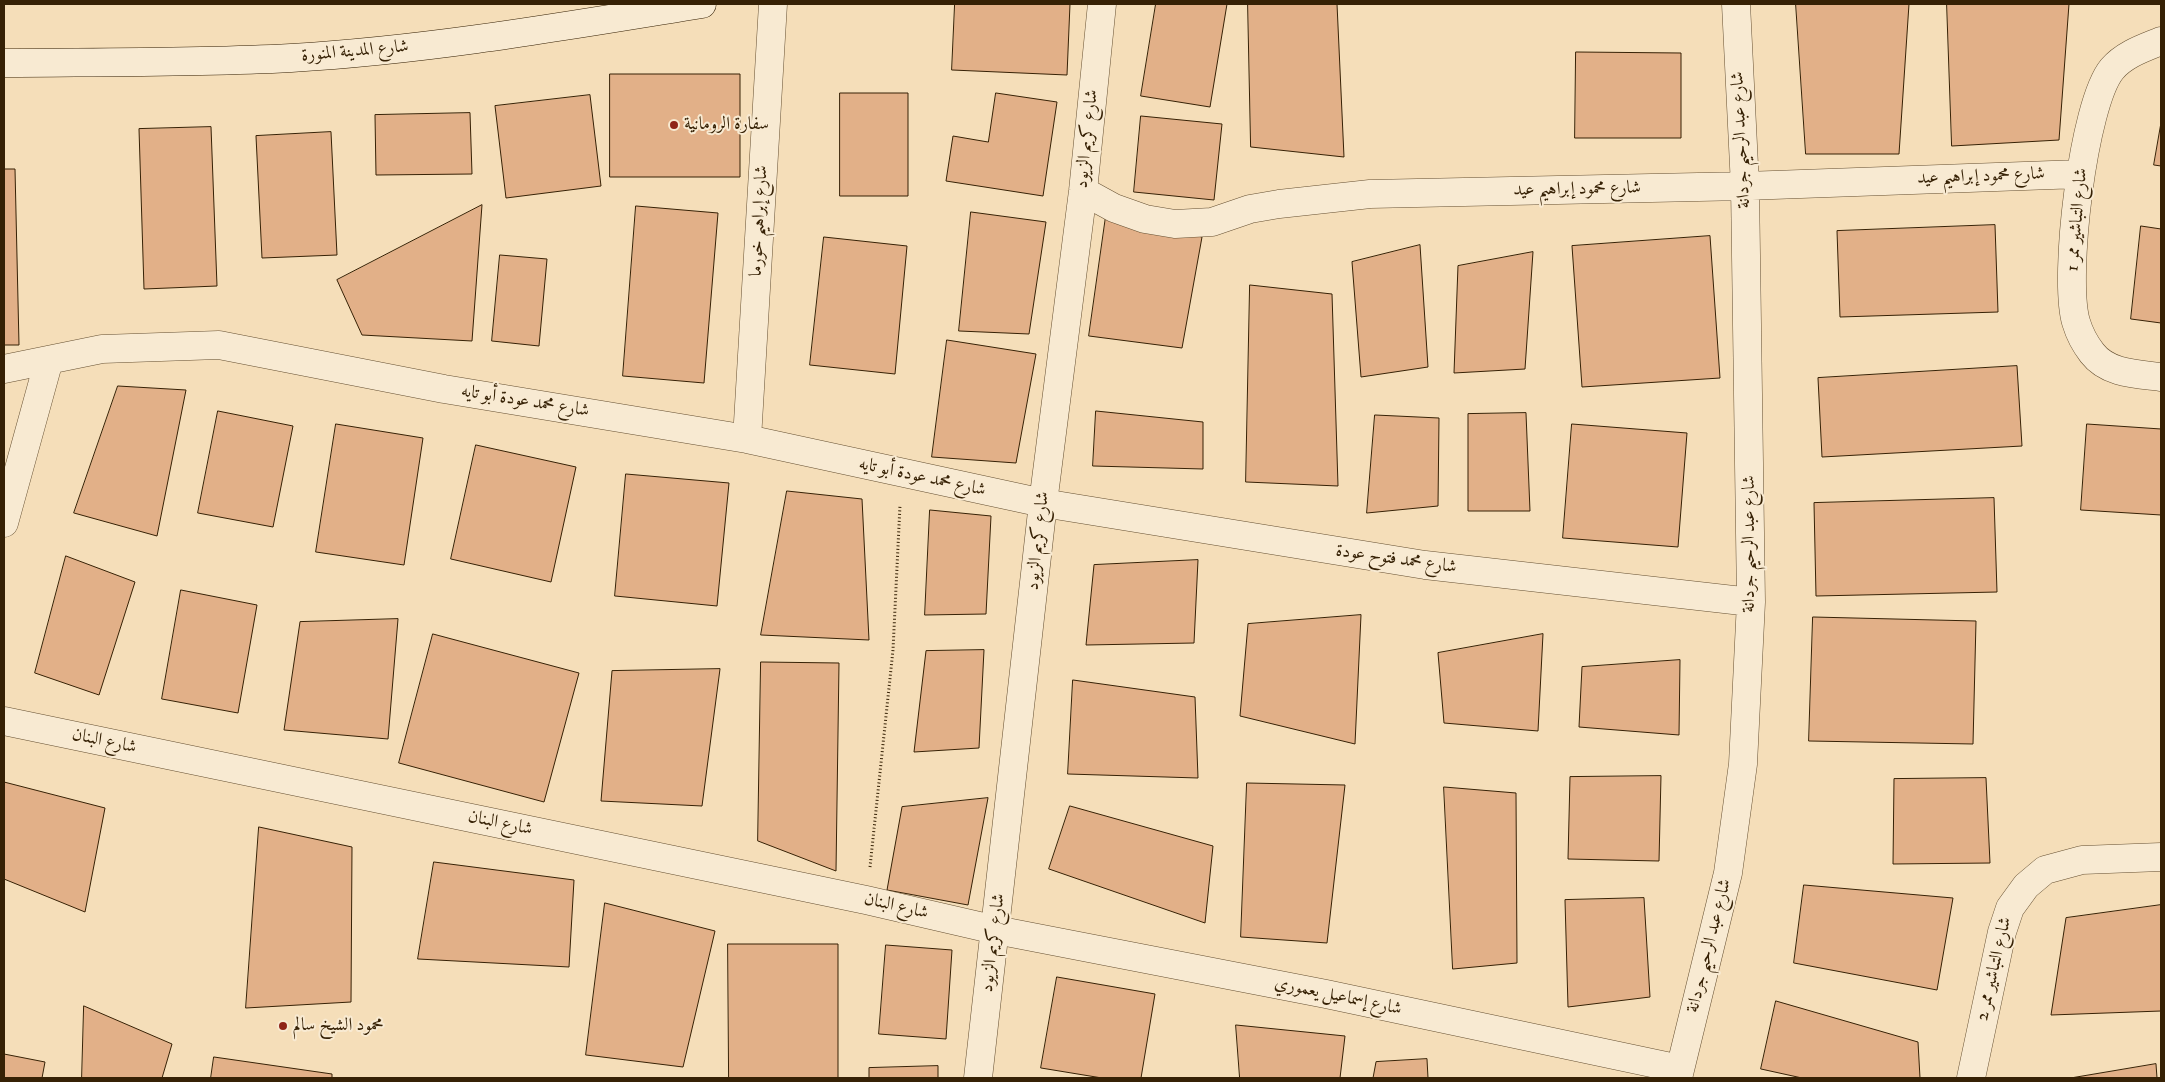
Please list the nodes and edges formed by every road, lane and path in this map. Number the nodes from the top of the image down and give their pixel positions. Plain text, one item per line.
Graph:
1 (702, 4) edge
2 (773, 4) edge
3 (1102, 4) edge
4 (1736, 4) edge
5 (2161, 41) edge
6 (4, 64) edge
7 (2080, 174) junction
8 (1745, 186) junction
9 (1083, 191) junction
10 (49, 360) junction
11 (4, 369) edge
12 (2161, 377) edge
13 (747, 439) junction
14 (901, 474) junction
15 (1043, 503) junction
16 (4, 523) edge
17 (1751, 602) junction
18 (4, 721) edge
19 (2161, 857) edge
20 (866, 900) junction
21 (996, 930) junction
22 (1679, 1074) edge
23 (978, 1078) edge
24 (1970, 1078) edge

1 - 6 street, شارع المدينة المنورة
2 - 13 street, شارع إبراهيم خورما
3 - 9 street, شارع كريم الزيود
4 - 8 street, شارع عبد الرحيم جردانة
5 - 7 street, شارع التباشير ممر 1
7 - 8 street, شارع محمود إبراهيم عيد
7 - 12 street, شارع التباشير ممر 1
8 - 9 street, شارع محمود إبراهيم عيد
8 - 17 street, شارع عبد الرحيم جردانة
9 - 15 street, شارع كريم الزيود
10 - 11 street, شارع محمد عودة أبو تايه
10 - 13 street, شارع محمد عودة أبو تايه
10 - 16 street
13 - 14 street, شارع محمد عودة أبو تايه
14 - 15 street, شارع محمد عودة أبو تايه
14 - 20 path
15 - 17 street, شارع محمد فتوح عودة
15 - 21 street, شارع كريم الزيود
17 - 22 street, شارع عبد الرحيم جردانة
18 - 20 street, شارع البنان
19 - 24 street, شارع التباشير ممر 2
20 - 21 street, شارع البنان
21 - 22 street, شارع إسماعيل يعموري
21 - 23 street, شارع كريم الزيود

